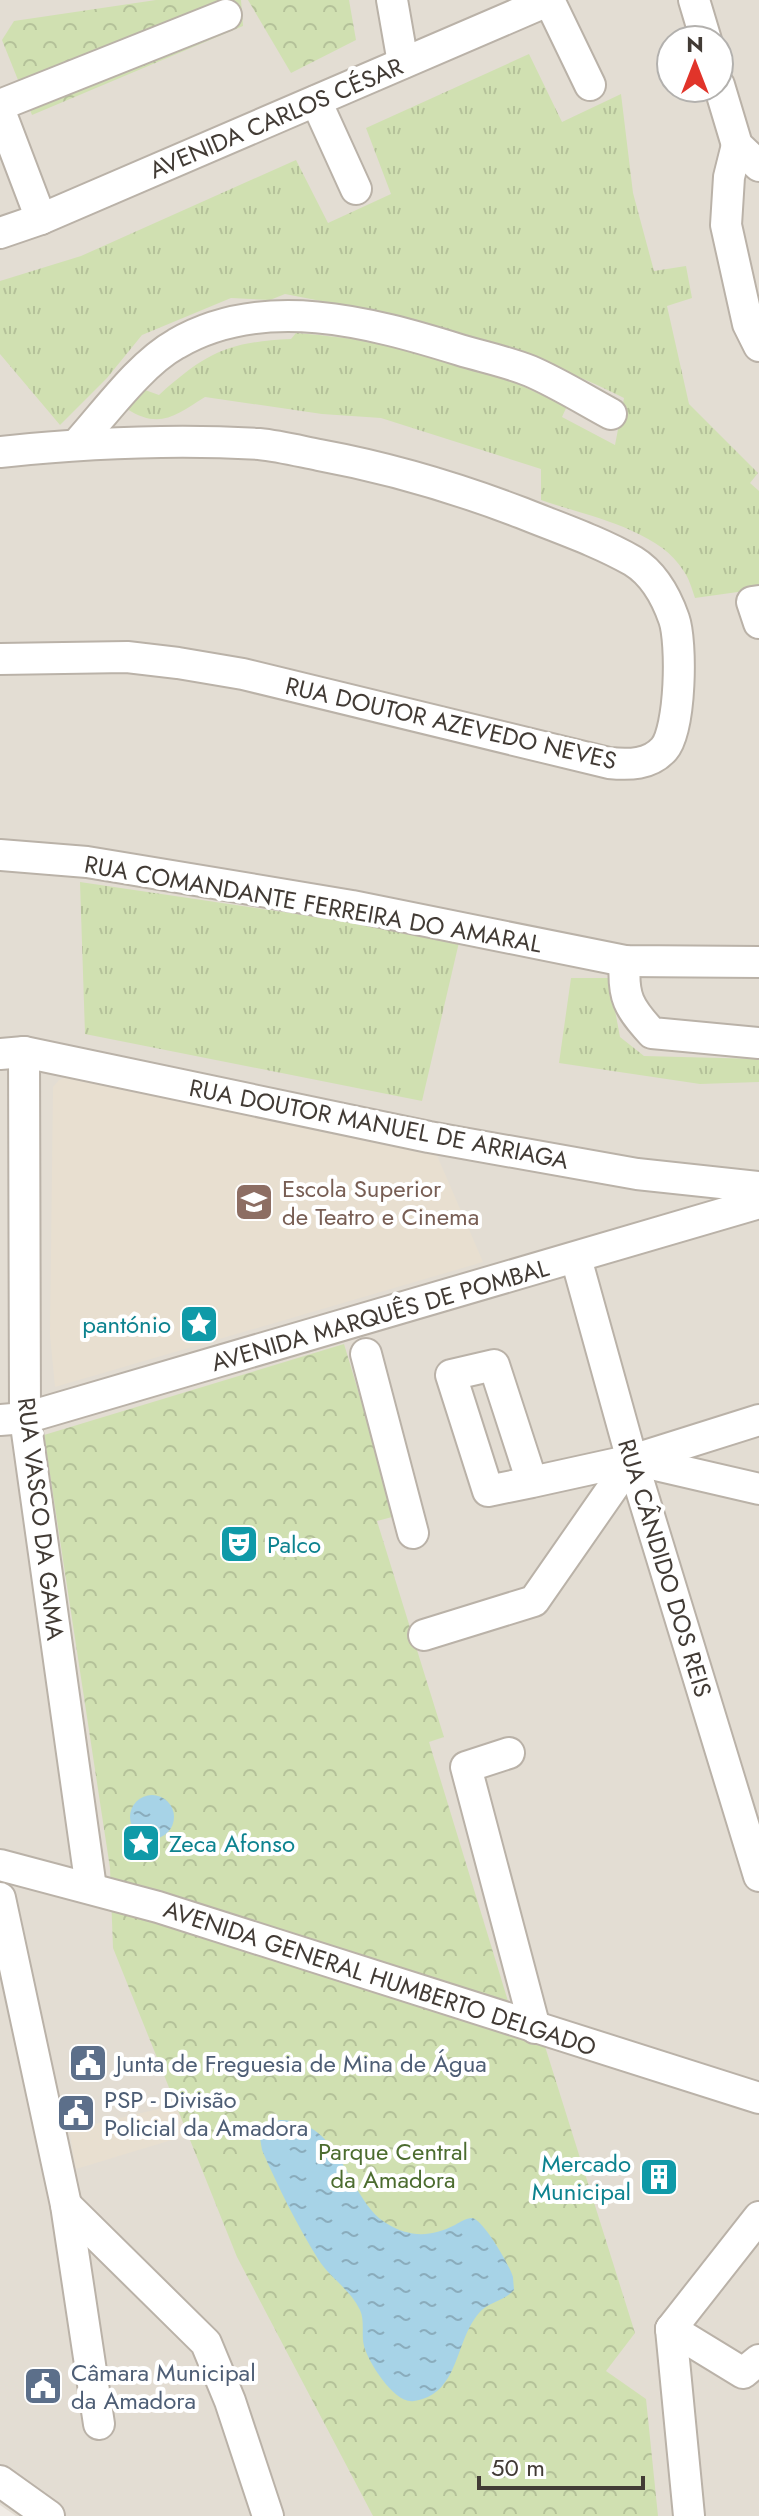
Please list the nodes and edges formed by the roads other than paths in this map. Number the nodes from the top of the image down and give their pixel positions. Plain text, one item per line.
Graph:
1 (392, 0) edge
2 (550, 0) edge
3 (694, 0) edge
4 (516, 7) edge
5 (226, 15) dead end
6 (701, 24) edge
7 (403, 63) junction
8 (590, 85) dead end
9 (316, 101) junction
10 (725, 104) edge
11 (0, 108) edge
12 (737, 145) junction
13 (759, 166) edge
14 (356, 189) dead end
15 (41, 219) junction
16 (0, 233) edge
17 (759, 346) edge
18 (611, 414) dead end
19 (77, 444) junction
20 (0, 452) edge
21 (759, 601) edge
22 (759, 623) edge
23 (0, 659) edge
24 (0, 855) edge
25 (625, 961) junction
26 (759, 962) edge
27 (759, 1043) edge
28 (12, 1053) edge
29 (759, 1187) edge
30 (759, 1203) edge
31 (576, 1258) junction
32 (366, 1354) dead end
33 (12, 1419) edge
34 (759, 1420) edge
35 (632, 1460) junction
36 (532, 1482) dead end
37 (759, 1489) edge
38 (413, 1533) dead end
39 (424, 1635) dead end
40 (509, 1753) dead end
41 (0, 1865) edge
42 (759, 1876) edge
43 (91, 1888) junction
44 (0, 1898) edge
45 (535, 2028) junction
46 (759, 2098) edge
47 (66, 2205) junction
48 (758, 2220) edge
49 (671, 2329) junction
50 (758, 2362) edge
51 (99, 2424) dead end
52 (0, 2481) edge
53 (49, 2516) edge
54 (268, 2516) edge
55 (689, 2516) edge

1 - 7 street
2 - 4 street, AVENIDA CARLOS CÉSAR
2 - 8 street
3 - 6 street
4 - 7 street, AVENIDA CARLOS CÉSAR
5 - 11 street
7 - 9 street, AVENIDA CARLOS CÉSAR
9 - 14 street
9 - 15 street, AVENIDA CARLOS CÉSAR
10 - 12 street
11 - 15 street
12 - 13 street
12 - 17 street
15 - 16 street, AVENIDA CARLOS CÉSAR
18 - 19 street
19 - 20 street, RUA DOUTOR AZEVEDO NEVES
19 - 23 street, RUA DOUTOR AZEVEDO NEVES
21 - 22 street
24 - 25 street, RUA COMANDANTE FERREIRA DO AMARAL
25 - 26 street, RUA COMANDANTE FERREIRA DO AMARAL
25 - 27 street
28 - 29 street, RUA DOUTOR MANUEL DE ARRIAGA
28 - 33 street, RUA VASCO DA GAMA
30 - 31 street, AVENIDA MARQUÊS DE POMBAL
31 - 33 street, AVENIDA MARQUÊS DE POMBAL
31 - 35 street, RUA CÂNDIDO DOS REIS
32 - 38 street
33 - 43 street, RUA VASCO DA GAMA
34 - 35 street
35 - 36 street
35 - 37 street
35 - 39 street
35 - 42 street, RUA CÂNDIDO DOS REIS
40 - 45 street
41 - 43 street, AVENIDA GENERAL HUMBERTO DELGADO
43 - 45 street, AVENIDA GENERAL HUMBERTO DELGADO
44 - 47 street
45 - 46 street, AVENIDA GENERAL HUMBERTO DELGADO
47 - 51 street
47 - 54 street
48 - 49 street
49 - 50 street
49 - 55 street
52 - 53 street

